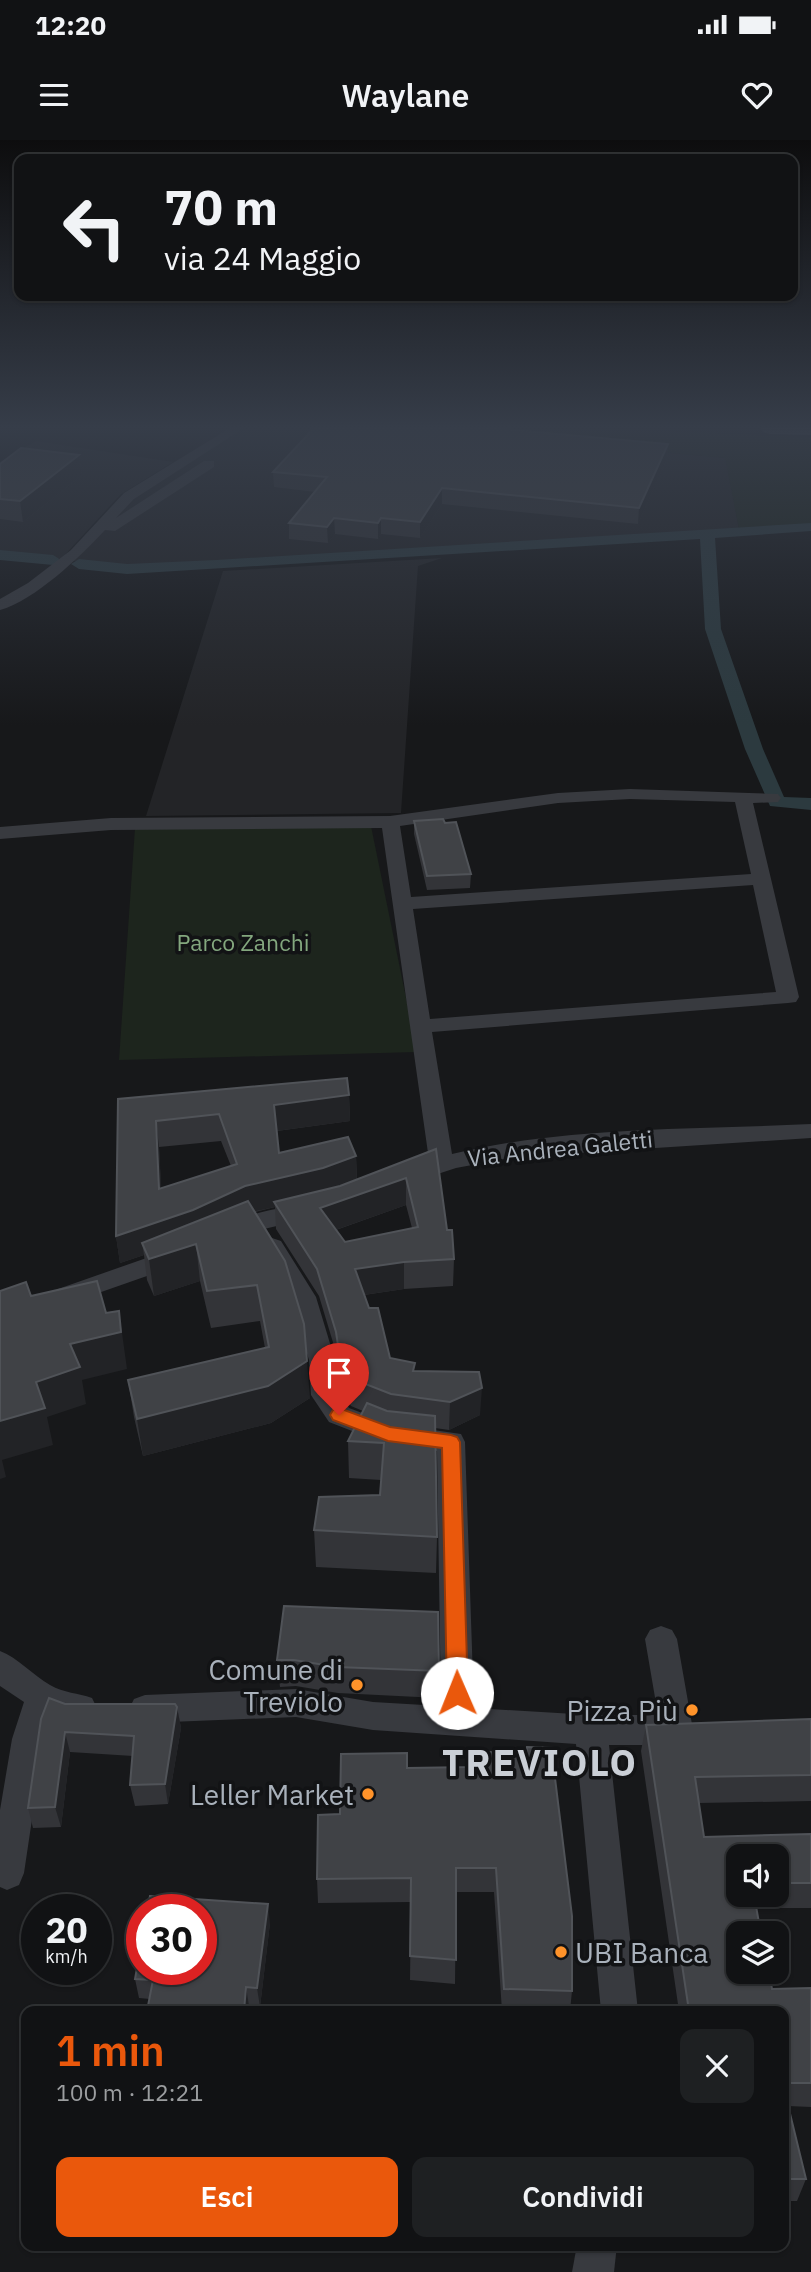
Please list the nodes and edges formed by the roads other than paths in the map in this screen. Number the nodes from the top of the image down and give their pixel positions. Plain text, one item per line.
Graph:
1 (100, 527) edge
2 (109, 527) edge
3 (89, 540) junction
4 (0, 605) edge
5 (743, 798) junction
6 (772, 799) dead end
7 (390, 822) junction
8 (0, 833) edge
9 (761, 879) junction
10 (402, 904) junction
11 (421, 1026) junction
12 (811, 1131) edge
13 (442, 1162) junction
14 (380, 1186) edge
15 (331, 1205) edge
16 (257, 1222) junction
17 (40, 1303) edge
18 (661, 1639) dead end
19 (0, 1665) edge
20 (42, 1697) junction
21 (458, 1721) junction
22 (591, 1730) junction
23 (7, 1872) dead end
24 (619, 2006) edge
25 (596, 2251) edge
26 (593, 2272) edge

1 - 3 street
2 - 3 street
3 - 4 street
5 - 6 street
5 - 7 street
5 - 9 street
7 - 8 street
7 - 10 street
9 - 10 street
9 - 11 street
10 - 11 street
11 - 13 street
12 - 13 street, Via Andrea Galetti
13 - 14 street, Via Andrea Galetti
15 - 16 street
16 - 17 street
16 - 21 street
18 - 22 street
19 - 20 street
20 - 21 street
20 - 23 street
21 - 22 street
22 - 24 street
25 - 26 street

